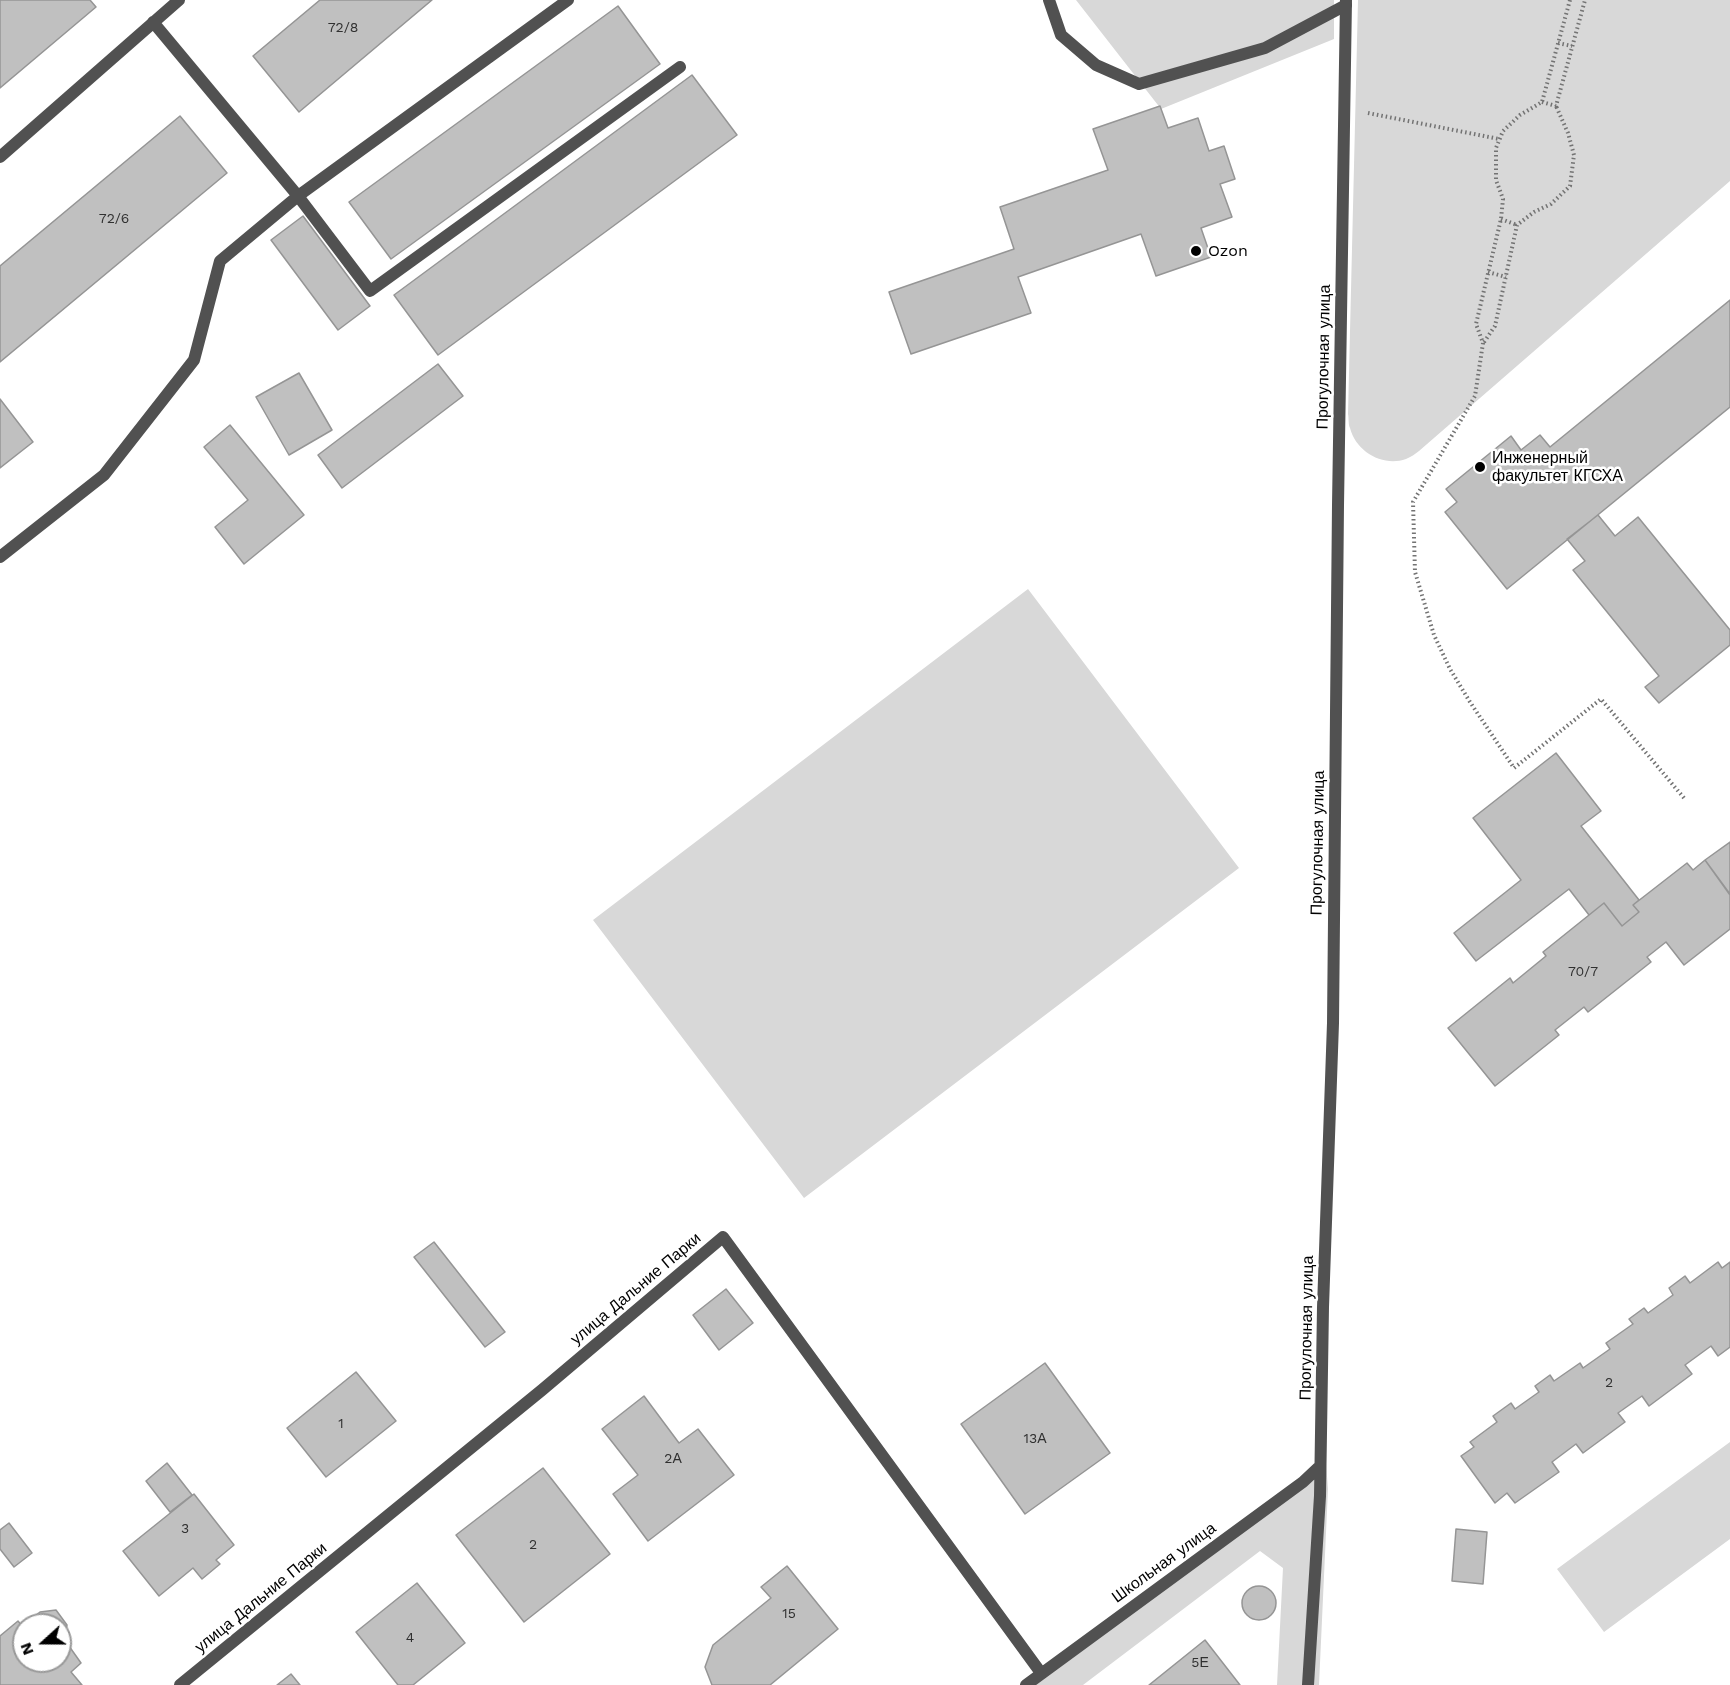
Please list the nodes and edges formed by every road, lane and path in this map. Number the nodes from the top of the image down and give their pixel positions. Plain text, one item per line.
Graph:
1 (179, 0) edge
2 (568, 0) edge
3 (1049, 0) edge
4 (1570, 0) edge
5 (1585, 0) edge
6 (1346, 2) edge
7 (153, 22) junction
8 (1558, 43) junction
9 (1572, 46) junction
10 (680, 67) dead end
11 (1542, 102) junction
12 (1556, 106) junction
13 (1344, 109) junction
14 (1499, 139) junction
15 (0, 157) edge
16 (298, 196) junction
17 (1501, 219) junction
18 (1517, 225) junction
19 (1488, 272) junction
20 (1506, 277) junction
21 (1483, 343) junction
22 (0, 557) edge
23 (1684, 798) dead end
24 (1320, 1466) junction
25 (1041, 1673) junction
26 (180, 1685) edge
27 (1026, 1685) edge
28 (1308, 1685) edge

1 - 7 street
2 - 16 street
3 - 6 street
4 - 8 path
5 - 9 path
6 - 13 street, Прогулочная улица
7 - 15 street
7 - 16 street
8 - 9 path
8 - 11 path
9 - 12 path
10 - 16 street
11 - 12 path
11 - 14 path
12 - 18 path
13 - 14 path
13 - 24 street, Прогулочная улица
14 - 17 path
16 - 22 street
17 - 18 path
17 - 19 path
18 - 20 path
19 - 20 path
19 - 21 path
20 - 21 path
21 - 23 path
24 - 25 street, Школьная улица
24 - 28 street, Прогулочная улица
25 - 26 street, улица Дальние Парки
25 - 27 street, Школьная улица

